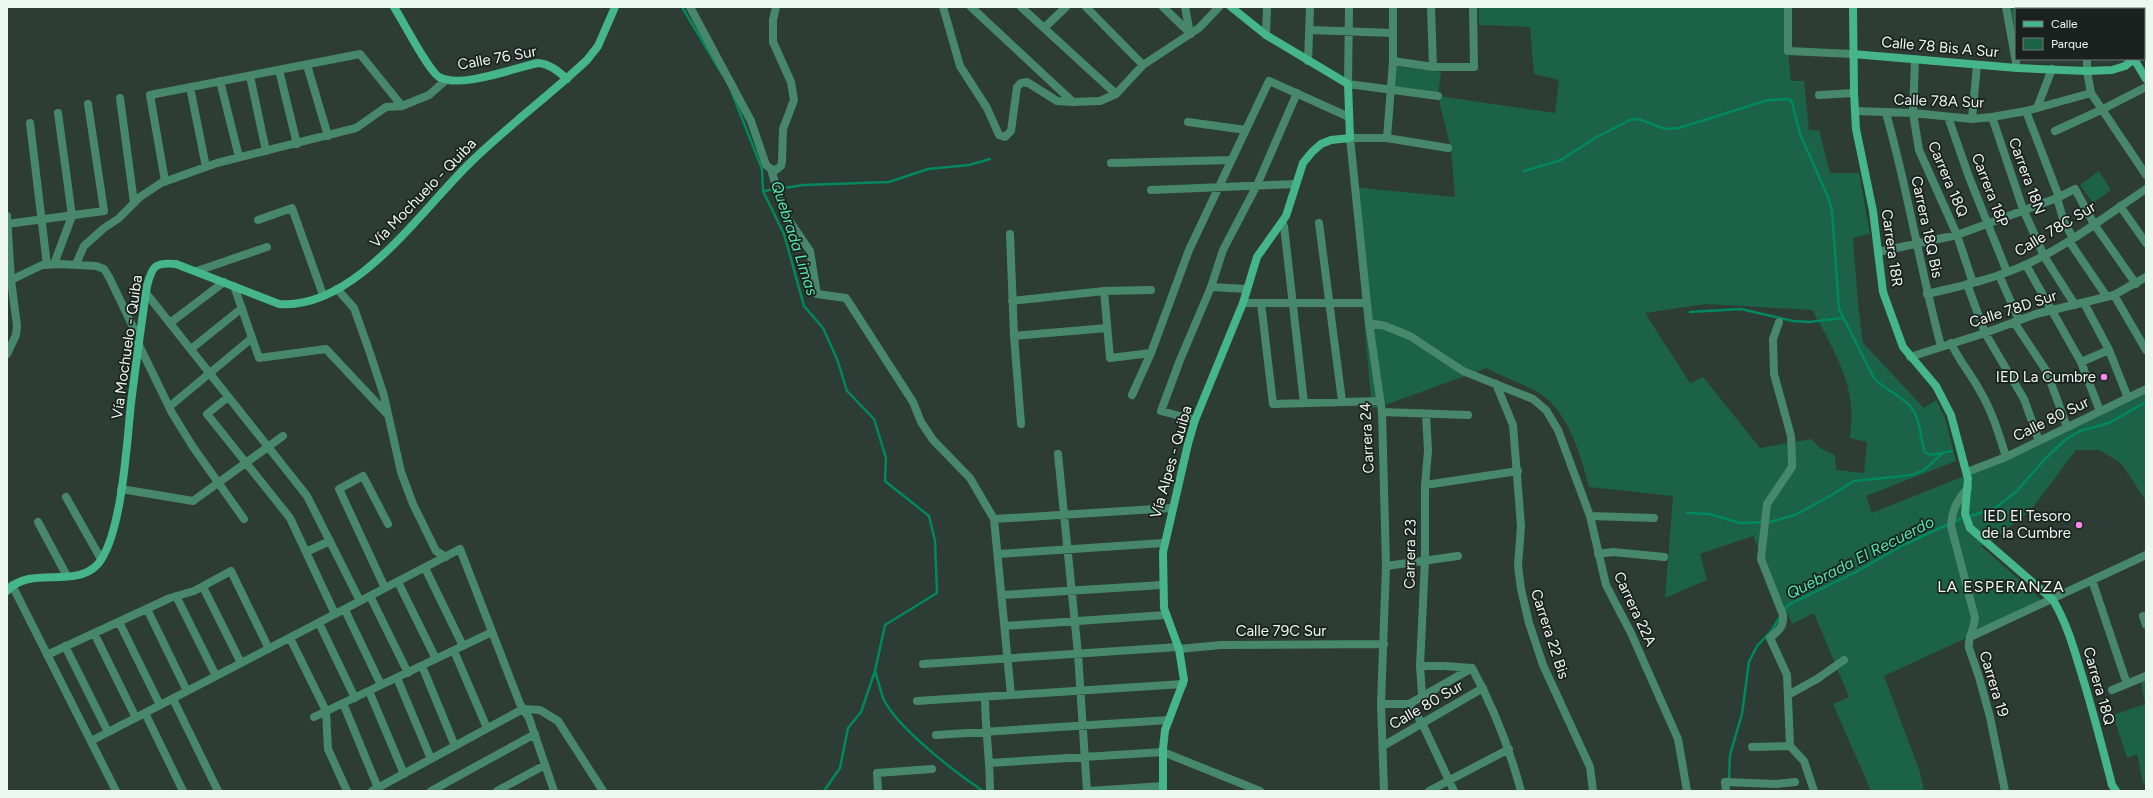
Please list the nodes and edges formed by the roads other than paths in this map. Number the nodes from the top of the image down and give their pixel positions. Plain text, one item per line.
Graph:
1 (394, 7) edge
2 (615, 7) edge
3 (690, 7) edge
4 (776, 7) edge
5 (943, 7) edge
6 (971, 7) edge
7 (1021, 7) edge
8 (1066, 7) edge
9 (1086, 7) edge
10 (1163, 7) edge
11 (1185, 7) edge
12 (1219, 7) edge
13 (1231, 7) edge
14 (1267, 7) edge
15 (1310, 7) edge
16 (1349, 7) edge
17 (1393, 7) edge
18 (1431, 7) edge
19 (1473, 7) edge
20 (1788, 7) edge
21 (1853, 7) edge
22 (2006, 7) edge
23 (1045, 27) junction
24 (1310, 30) junction
25 (1348, 31) junction
26 (1393, 33) junction
27 (1191, 34) junction
28 (1266, 35) junction
29 (1853, 54) junction
30 (2015, 57) edge
31 (1915, 59) junction
32 (2016, 60) edge
33 (2087, 60) edge
34 (2133, 60) edge
35 (2135, 60) edge
36 (1308, 61) junction
37 (1393, 61) junction
38 (307, 65) junction
39 (1143, 65) junction
40 (1977, 65) junction
41 (1433, 67) junction
42 (2017, 68) junction
43 (2052, 69) junction
44 (279, 70) junction
45 (2087, 71) junction
46 (250, 76) junction
47 (567, 79) junction
48 (2146, 79) edge
49 (446, 80) junction
50 (220, 81) junction
51 (1348, 84) junction
52 (190, 87) junction
53 (2146, 87) edge
54 (1391, 89) junction
55 (1297, 93) junction
56 (1854, 93) junction
57 (2091, 93) junction
58 (1116, 94) junction
59 (1819, 95) dead end
60 (1438, 96) dead end
61 (120, 98) dead end
62 (1073, 102) junction
63 (88, 104) dead end
64 (402, 106) junction
65 (2037, 108) junction
66 (2101, 110) junction
67 (1855, 111) junction
68 (2026, 111) junction
69 (58, 113) dead end
70 (1886, 113) junction
71 (1913, 113) junction
72 (1349, 117) junction
73 (1948, 117) junction
74 (1992, 117) junction
75 (1972, 119) junction
76 (1188, 122) dead end
77 (30, 123) dead end
78 (1246, 130) junction
79 (2055, 131) dead end
80 (328, 136) junction
81 (1350, 138) junction
82 (1387, 138) junction
83 (297, 144) junction
84 (1448, 148) dead end
85 (266, 151) junction
86 (239, 157) junction
87 (1231, 160) junction
88 (1112, 163) dead end
89 (206, 167) junction
90 (771, 169) junction
91 (2146, 176) edge
92 (165, 181) junction
93 (1295, 184) junction
94 (1257, 185) junction
95 (1217, 189) junction
96 (2146, 189) edge
97 (1151, 190) dead end
98 (2058, 197) junction
99 (134, 203) junction
100 (2120, 206) junction
101 (2023, 210) junction
102 (72, 216) junction
103 (42, 219) junction
104 (258, 220) dead end
105 (7, 222) edge
106 (1282, 223) junction
107 (1319, 223) dead end
108 (1988, 223) junction
109 (2094, 224) junction
110 (1010, 234) dead end
111 (1957, 235) junction
112 (2071, 240) junction
113 (2146, 243) edge
114 (1917, 244) junction
115 (267, 247) dead end
116 (1878, 252) junction
117 (2044, 256) junction
118 (76, 264) junction
119 (51, 265) junction
120 (2026, 265) junction
121 (197, 271) junction
122 (2003, 274) junction
123 (2146, 277) edge
124 (9, 281) edge
125 (224, 282) junction
126 (1970, 284) junction
127 (2136, 284) junction
128 (234, 286) junction
129 (1211, 287) junction
130 (337, 289) junction
131 (1247, 289) junction
132 (1151, 290) dead end
133 (1104, 291) junction
134 (146, 293) junction
135 (1927, 294) junction
136 (323, 295) junction
137 (2110, 296) junction
138 (1012, 301) junction
139 (1243, 303) junction
140 (1261, 303) junction
141 (1293, 303) junction
142 (1329, 303) junction
143 (1367, 303) junction
144 (2084, 303) junction
145 (2075, 305) junction
146 (242, 308) junction
147 (2051, 310) junction
148 (2017, 321) junction
149 (1778, 322) dead end
150 (170, 323) junction
151 (1369, 323) junction
152 (1107, 328) junction
153 (140, 333) junction
154 (1985, 334) junction
155 (1014, 336) junction
156 (252, 338) junction
157 (138, 343) junction
158 (1951, 343) junction
159 (1941, 346) junction
160 (190, 350) junction
161 (2109, 350) junction
162 (2146, 350) edge
163 (1150, 353) junction
164 (7, 354) edge
165 (1910, 356) junction
166 (2081, 362) junction
167 (209, 373) junction
168 (1496, 384) junction
169 (2146, 389) edge
170 (1132, 395) dead end
171 (228, 397) junction
172 (2128, 398) junction
173 (1342, 401) junction
174 (1380, 401) junction
175 (1304, 402) junction
176 (169, 406) junction
177 (2100, 411) junction
178 (1382, 412) junction
179 (1426, 414) junction
180 (388, 415) junction
181 (1468, 416) dead end
182 (1196, 420) junction
183 (1021, 424) dead end
184 (2067, 427) junction
185 (283, 436) dead end
186 (2039, 442) junction
187 (268, 447) junction
188 (1058, 454) dead end
189 (2006, 456) junction
190 (246, 463) junction
191 (1518, 471) junction
192 (1967, 472) junction
193 (218, 484) junction
194 (1426, 485) junction
195 (1968, 488) junction
196 (121, 489) junction
197 (66, 497) dead end
198 (1172, 508) junction
199 (1064, 515) junction
200 (1590, 516) junction
201 (1654, 518) dead end
202 (244, 519) dead end
203 (994, 519) junction
204 (38, 522) dead end
205 (388, 524) dead end
206 (330, 541) junction
207 (1164, 543) junction
208 (1068, 549) junction
209 (306, 552) junction
210 (998, 554) junction
211 (1598, 554) junction
212 (2146, 554) edge
213 (1458, 556) dead end
214 (446, 557) junction
215 (1664, 557) dead end
216 (101, 559) junction
217 (1426, 560) junction
218 (1386, 566) junction
219 (424, 568) junction
220 (68, 576) junction
221 (2092, 580) junction
222 (398, 582) junction
223 (1162, 585) junction
224 (203, 587) junction
225 (9, 588) edge
226 (385, 588) junction
227 (1072, 590) junction
228 (1002, 595) junction
229 (176, 596) junction
230 (370, 596) junction
231 (2052, 599) junction
232 (360, 601) junction
233 (147, 609) junction
234 (344, 610) junction
235 (335, 614) junction
236 (1166, 615) junction
237 (2143, 616) dead end
238 (1075, 621) junction
239 (119, 622) junction
240 (319, 623) junction
241 (2146, 625) edge
242 (1005, 626) junction
243 (492, 632) junction
244 (94, 633) junction
245 (1970, 637) junction
246 (290, 638) junction
247 (1384, 644) junction
248 (65, 646) junction
249 (463, 646) junction
250 (1179, 648) junction
251 (269, 649) junction
252 (454, 651) junction
253 (1078, 654) junction
254 (47, 655) junction
255 (436, 659) junction
256 (1008, 659) junction
257 (1844, 660) dead end
258 (241, 663) junction
259 (923, 664) dead end
260 (422, 666) junction
261 (1420, 666) junction
262 (1472, 668) junction
263 (408, 673) junction
264 (216, 676) junction
265 (2146, 676) edge
266 (397, 678) junction
267 (1183, 684) junction
268 (2127, 684) junction
269 (381, 685) junction
270 (1483, 688) junction
271 (1080, 690) junction
272 (2112, 690) dead end
273 (188, 691) junction
274 (369, 691) junction
275 (1011, 695) junction
276 (1422, 695) junction
277 (1788, 695) junction
278 (986, 697) junction
279 (355, 698) junction
280 (173, 699) junction
281 (917, 701) dead end
282 (343, 703) junction
283 (1381, 704) junction
284 (1409, 704) junction
285 (160, 705) junction
286 (523, 709) junction
287 (326, 711) junction
288 (145, 713) junction
289 (314, 717) dead end
290 (136, 718) junction
291 (1169, 720) junction
292 (1422, 723) junction
293 (1082, 726) junction
294 (487, 728) junction
295 (108, 732) junction
296 (985, 732) junction
297 (535, 734) junction
298 (936, 735) dead end
299 (91, 741) junction
300 (455, 746) junction
301 (1382, 746) junction
302 (1790, 746) junction
303 (1752, 747) dead end
304 (1509, 749) junction
305 (1163, 752) junction
306 (1084, 757) junction
307 (431, 759) junction
308 (990, 763) junction
309 (545, 765) junction
310 (932, 769) dead end
311 (404, 774) junction
312 (1450, 781) junction
313 (1795, 782) dead end
314 (1776, 787) edge
315 (2114, 788) edge
316 (375, 789) edge
317 (1163, 789) edge
318 (990, 790) edge
319 (116, 791) edge
320 (183, 791) edge
321 (218, 791) edge
322 (347, 791) edge
323 (431, 791) edge
324 (497, 791) edge
325 (554, 791) edge
326 (603, 791) edge
327 (878, 791) edge
328 (1088, 791) edge
329 (1260, 791) edge
330 (1384, 791) edge
331 (1429, 791) edge
332 (1454, 791) edge
333 (1520, 791) edge
334 (1593, 791) edge
335 (1687, 791) edge
336 (1726, 791) edge
337 (1814, 791) edge
338 (2005, 791) edge

1 - 49 street, Calle 76 Sur
2 - 47 street, Vía Mochuelo - Quiba
3 - 90 street
4 - 90 street
5 - 62 street
6 - 62 street
7 - 23 street
8 - 23 street
9 - 39 street
10 - 27 street
11 - 27 street
12 - 27 street
13 - 28 street
14 - 28 street
15 - 24 street
16 - 25 street
17 - 26 street
18 - 41 street
19 - 41 street
20 - 29 street, Calle 78 Bis A Sur
21 - 29 street, Carrera 18R
22 - 30 street
23 - 58 street
24 - 25 street
24 - 36 street
25 - 26 street
25 - 51 street
26 - 37 street
27 - 39 street
28 - 36 street
29 - 31 street, Calle 78 Bis A Sur
29 - 56 street, Carrera 18R
31 - 40 street, Calle 78 Bis A Sur
31 - 71 street, Carrera 18Q
32 - 42 street
33 - 45 street
34 - 45 street, Calle 78 Bis A Sur
35 - 48 street
36 - 51 street
37 - 41 street
37 - 54 street
38 - 44 street
38 - 64 street
38 - 80 street
39 - 58 street
40 - 42 street, Calle 78 Bis A Sur
40 - 75 street
42 - 43 street, Calle 78 Bis A Sur
43 - 45 street, Calle 78 Bis A Sur
43 - 65 street
44 - 46 street
44 - 83 street
45 - 57 street
46 - 50 street
46 - 85 street
47 - 49 street, Calle 76 Sur
47 - 130 street, Vía Mochuelo - Quiba
49 - 64 street
50 - 52 street
50 - 86 street
51 - 54 street
51 - 72 street, Carrera 24
52 - 89 street
52 - 92 street
53 - 66 street
54 - 60 street
54 - 82 street
55 - 72 street
55 - 78 street
55 - 94 street
56 - 59 street
56 - 67 street, Carrera 18R
57 - 65 street, Calle 78A Sur
57 - 66 street
58 - 62 street
61 - 99 street
63 - 102 street
64 - 80 street
65 - 68 street, Calle 78A Sur
66 - 79 street
66 - 91 street
67 - 70 street, Calle 78A Sur
67 - 116 street, Carrera 18R
68 - 74 street, Calle 78A Sur
68 - 98 street
69 - 102 street
70 - 71 street, Calle 78A Sur
70 - 114 street, Carrera 18Q Bis
71 - 73 street, Calle 78A Sur
71 - 111 street, Carrera 18Q
72 - 81 street, Carrera 24
73 - 75 street, Calle 78A Sur
73 - 108 street, Carrera 18P
74 - 75 street, Calle 78A Sur
74 - 101 street, Carrera 18N
76 - 78 street
77 - 103 street
78 - 87 street
80 - 83 street
81 - 82 street
81 - 93 street, Vía Alpes - Quiba
81 - 143 street, Carrera 24
82 - 84 street
83 - 85 street
85 - 86 street
86 - 89 street
87 - 88 street
87 - 95 street
89 - 92 street
90 - 203 street
92 - 99 street
93 - 94 street
93 - 106 street, Vía Alpes - Quiba
94 - 95 street
94 - 129 street
95 - 97 street
95 - 163 street
96 - 100 street, Calle 78C Sur
98 - 101 street
98 - 109 street
98 - 112 street
99 - 118 street
100 - 109 street, Calle 78C Sur
100 - 113 street
101 - 108 street
101 - 117 street, Carrera 18N
102 - 103 street
102 - 119 street
103 - 105 street
103 - 119 street
104 - 136 street
105 - 124 street
106 - 131 street, Vía Alpes - Quiba
106 - 141 street
107 - 142 street
108 - 111 street
108 - 122 street, Carrera 18P
109 - 112 street, Calle 78C Sur
109 - 127 street
110 - 138 street
111 - 114 street
111 - 126 street, Carrera 18Q
112 - 117 street, Calle 78C Sur
112 - 137 street
114 - 116 street
114 - 135 street, Carrera 18Q Bis
115 - 121 street
116 - 165 street, Carrera 18R
117 - 120 street, Calle 78C Sur
117 - 145 street, Carrera 18N
118 - 119 street
118 - 153 street
119 - 124 street
120 - 122 street, Calle 78C Sur
120 - 147 street
121 - 125 street, Vía Mochuelo - Quiba
121 - 134 street, Vía Mochuelo - Quiba
122 - 126 street, Calle 78C Sur
122 - 148 street, Carrera 18P
123 - 127 street, Calle 78D Sur
124 - 164 street
125 - 128 street, Vía Mochuelo - Quiba
125 - 150 street
126 - 135 street, Calle 78C Sur
126 - 154 street, Carrera 18Q
127 - 137 street, Calle 78D Sur
128 - 136 street, Vía Mochuelo - Quiba
128 - 146 street
129 - 131 street
129 - 182 street
130 - 136 street, Vía Mochuelo - Quiba
130 - 180 street
131 - 139 street, Vía Alpes - Quiba
132 - 133 street
133 - 138 street
133 - 152 street
134 - 150 street
134 - 153 street, Vía Mochuelo - Quiba
135 - 159 street, Carrera 18Q Bis
137 - 144 street, Calle 78D Sur
137 - 162 street
138 - 155 street
139 - 140 street
139 - 182 street, Vía Alpes - Quiba
140 - 141 street
140 - 175 street
141 - 142 street
141 - 175 street
142 - 143 street
142 - 173 street
143 - 151 street, Carrera 24
144 - 145 street, Calle 78D Sur
144 - 161 street
145 - 147 street, Calle 78D Sur
146 - 156 street
146 - 160 street
147 - 148 street, Calle 78D Sur
147 - 166 street
148 - 154 street, Calle 78D Sur
148 - 184 street, Carrera 18P
149 - 277 street
150 - 160 street
151 - 168 street
151 - 174 street, Carrera 24
152 - 155 street
152 - 163 street
153 - 157 street, Vía Mochuelo - Quiba
154 - 158 street, Calle 78D Sur
154 - 186 street, Carrera 18Q
155 - 183 street
156 - 167 street
156 - 180 street
157 - 176 street
157 - 196 street, Vía Mochuelo - Quiba
158 - 159 street, Calle 78D Sur
158 - 189 street
159 - 165 street, Calle 78D Sur
160 - 167 street
161 - 166 street
161 - 172 street
163 - 170 street
165 - 192 street, Carrera 18R
166 - 177 street
167 - 171 street
167 - 176 street
168 - 191 street, Carrera 22 Bis
168 - 200 street, Carrera 22A
169 - 172 street, Calle 80 Sur
171 - 187 street
171 - 190 street
172 - 177 street, Calle 80 Sur
173 - 174 street
173 - 175 street
174 - 178 street, Carrera 24
176 - 193 street
177 - 184 street, Calle 80 Sur
178 - 179 street
178 - 218 street, Carrera 24
179 - 181 street
179 - 194 street, Carrera 23
180 - 214 street
182 - 198 street, Vía Alpes - Quiba
184 - 186 street, Calle 80 Sur
185 - 187 street
186 - 189 street, Calle 80 Sur
187 - 190 street
187 - 206 street
188 - 199 street
189 - 192 street, Calle 80 Sur
190 - 193 street
190 - 209 street
191 - 194 street
191 - 334 street, Carrera 22 Bis
192 - 195 street, Carrera 18R
193 - 196 street
193 - 202 street
194 - 217 street, Carrera 23
195 - 231 street, Carrera 18R
195 - 245 street, Carrera 19
196 - 216 street, Vía Mochuelo - Quiba
197 - 216 street
198 - 199 street
198 - 207 street, Vía Alpes - Quiba
199 - 203 street
199 - 208 street
200 - 201 street
200 - 211 street, Carrera 22A
203 - 210 street
204 - 220 street
205 - 226 street
206 - 209 street
206 - 232 street
207 - 208 street
207 - 223 street, Vía Alpes - Quiba
208 - 210 street
208 - 227 street
209 - 235 street
210 - 228 street
211 - 215 street
211 - 335 street, Carrera 22A
212 - 221 street
213 - 217 street
214 - 219 street
214 - 243 street
216 - 220 street, Vía Mochuelo - Quiba
217 - 218 street
217 - 261 street, Carrera 23
218 - 247 street, Carrera 24
219 - 222 street
219 - 249 street
220 - 225 street, Vía Mochuelo - Quiba
221 - 231 street
221 - 268 street
222 - 226 street
222 - 255 street
223 - 227 street
223 - 236 street, Vía Alpes - Quiba
224 - 229 street
224 - 251 street
224 - 258 street
225 - 254 street
226 - 230 street
227 - 228 street
227 - 238 street
228 - 242 street
229 - 233 street
229 - 264 street
230 - 232 street
230 - 263 street
231 - 245 street
231 - 315 street, Carrera 18Q
232 - 234 street
233 - 239 street
233 - 273 street
234 - 235 street
234 - 269 street
235 - 240 street
236 - 238 street
236 - 250 street, Vía Alpes - Quiba
237 - 241 street
238 - 242 street
238 - 253 street
239 - 244 street
239 - 285 street
240 - 246 street
240 - 279 street
242 - 256 street
243 - 249 street
243 - 286 street
244 - 248 street
244 - 290 street
245 - 338 street, Carrera 19
246 - 251 street
246 - 287 street
247 - 250 street, Calle 79C Sur
247 - 283 street, Carrera 24
248 - 254 street
248 - 295 street
249 - 252 street
250 - 253 street, Calle 79C Sur
250 - 267 street, Vía Alpes - Quiba
251 - 258 street
252 - 255 street
252 - 294 street
253 - 256 street, Calle 79C Sur
253 - 271 street
254 - 299 street
255 - 260 street
256 - 259 street, Calle 79C Sur
256 - 275 street
257 - 277 street
258 - 264 street
260 - 263 street
260 - 300 street
261 - 262 street
261 - 276 street, Carrera 23
262 - 270 street
262 - 276 street
263 - 266 street
264 - 273 street
265 - 268 street
266 - 269 street
266 - 307 street
267 - 271 street
267 - 291 street, Vía Alpes - Quiba
268 - 272 street
269 - 274 street
270 - 292 street, Calle 80 Sur
270 - 304 street
271 - 275 street
271 - 293 street
273 - 280 street
274 - 279 street
274 - 311 street
275 - 278 street
276 - 284 street
277 - 302 street
278 - 281 street
278 - 296 street
279 - 282 street
280 - 285 street
280 - 321 street
282 - 287 street
282 - 316 street
283 - 284 street
283 - 301 street, Carrera 24
284 - 292 street
285 - 288 street
286 - 294 street
286 - 297 street
286 - 326 street
287 - 289 street
287 - 322 street
288 - 290 street
288 - 320 street
290 - 295 street
291 - 293 street
291 - 305 street, Vía Alpes - Quiba
292 - 301 street, Calle 80 Sur
292 - 312 street
293 - 296 street
293 - 306 street
294 - 300 street
295 - 299 street
296 - 298 street
296 - 308 street
297 - 309 street
297 - 323 street
299 - 319 street
300 - 307 street
301 - 330 street, Carrera 24
302 - 303 street
302 - 337 street
304 - 312 street
304 - 333 street
305 - 306 street
305 - 317 street, Vía Alpes - Quiba
305 - 329 street
306 - 308 street
306 - 328 street
307 - 311 street
308 - 318 street
309 - 324 street
309 - 325 street
310 - 327 street
311 - 316 street
312 - 331 street
312 - 332 street
313 - 314 street
314 - 336 street
317 - 328 street

